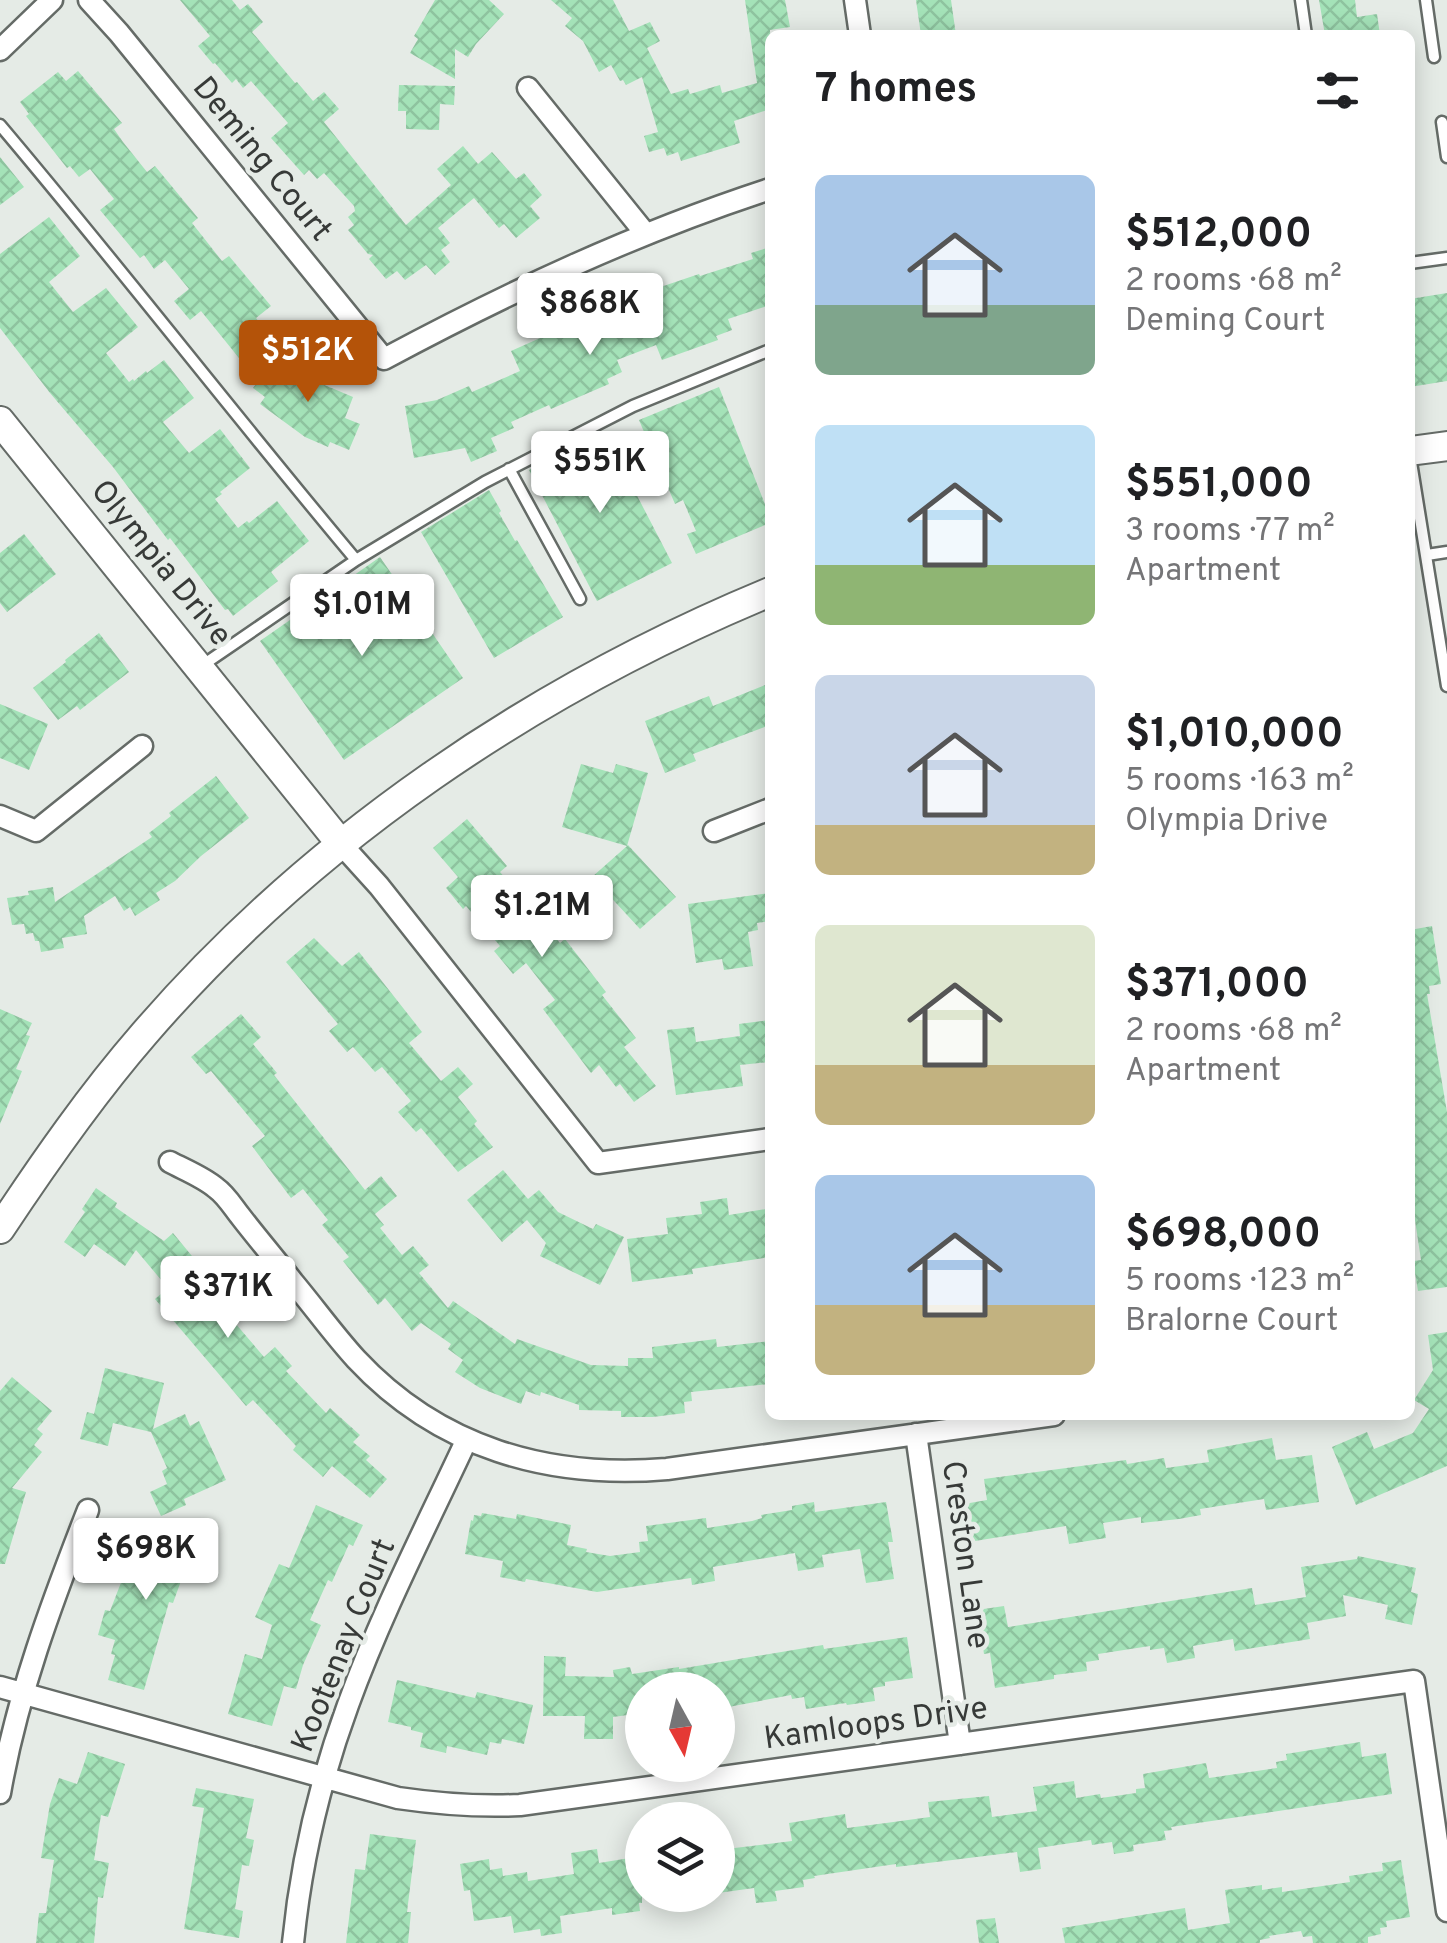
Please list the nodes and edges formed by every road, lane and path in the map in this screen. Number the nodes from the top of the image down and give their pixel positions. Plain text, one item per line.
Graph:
1 (52, 0) edge
2 (89, 0) edge
3 (855, 0) edge
4 (1302, 0) edge
5 (1426, 0) edge
6 (859, 30) edge
7 (1305, 30) edge
8 (0, 50) edge
9 (1434, 58) dead end
10 (528, 88) dead end
11 (1442, 122) dead end
12 (0, 124) edge
13 (1447, 156) edge
14 (765, 191) edge
15 (646, 234) junction
16 (1447, 258) edge
17 (1415, 262) edge
18 (765, 352) edge
19 (0, 422) edge
20 (1447, 446) edge
21 (9, 451) edge
22 (1415, 453) edge
23 (509, 470) junction
24 (1415, 484) edge
25 (1447, 552) edge
26 (1427, 555) junction
27 (356, 560) junction
28 (765, 594) edge
29 (580, 598) dead end
30 (1442, 626) edge
31 (199, 668) junction
32 (1447, 686) edge
33 (142, 746) dead end
34 (765, 811) edge
35 (0, 816) edge
36 (714, 832) dead end
37 (341, 844) junction
38 (765, 1140) edge
39 (170, 1162) dead end
40 (0, 1228) edge
41 (1018, 1420) edge
42 (916, 1434) junction
43 (467, 1439) junction
44 (88, 1510) dead end
45 (0, 1688) edge
46 (23, 1694) junction
47 (960, 1744) junction
48 (324, 1778) junction
49 (0, 1793) edge
50 (1447, 1911) edge
51 (293, 1943) edge

1 - 8 street
2 - 15 street, Deming Court
3 - 6 street
4 - 7 lane
5 - 9 lane
10 - 15 street
11 - 13 lane
12 - 27 lane
14 - 15 street
16 - 17 lane
18 - 23 lane
19 - 21 street, Olympia Drive
20 - 22 street
21 - 31 street, Olympia Drive
23 - 27 lane
23 - 29 lane
24 - 26 lane
25 - 26 lane
26 - 30 lane
27 - 31 lane
28 - 37 street
30 - 32 lane
31 - 37 street, Olympia Drive
33 - 35 street
34 - 36 street
37 - 38 street
37 - 40 street
39 - 43 street
41 - 42 street
42 - 43 street
42 - 47 street, Creston Lane
43 - 48 street, Kootenay Court
44 - 46 street
45 - 46 street, Kamloops Drive
46 - 48 street, Kamloops Drive
46 - 49 street
47 - 48 street, Kamloops Drive
47 - 50 street, Kamloops Drive
48 - 51 street, Kootenay Court

